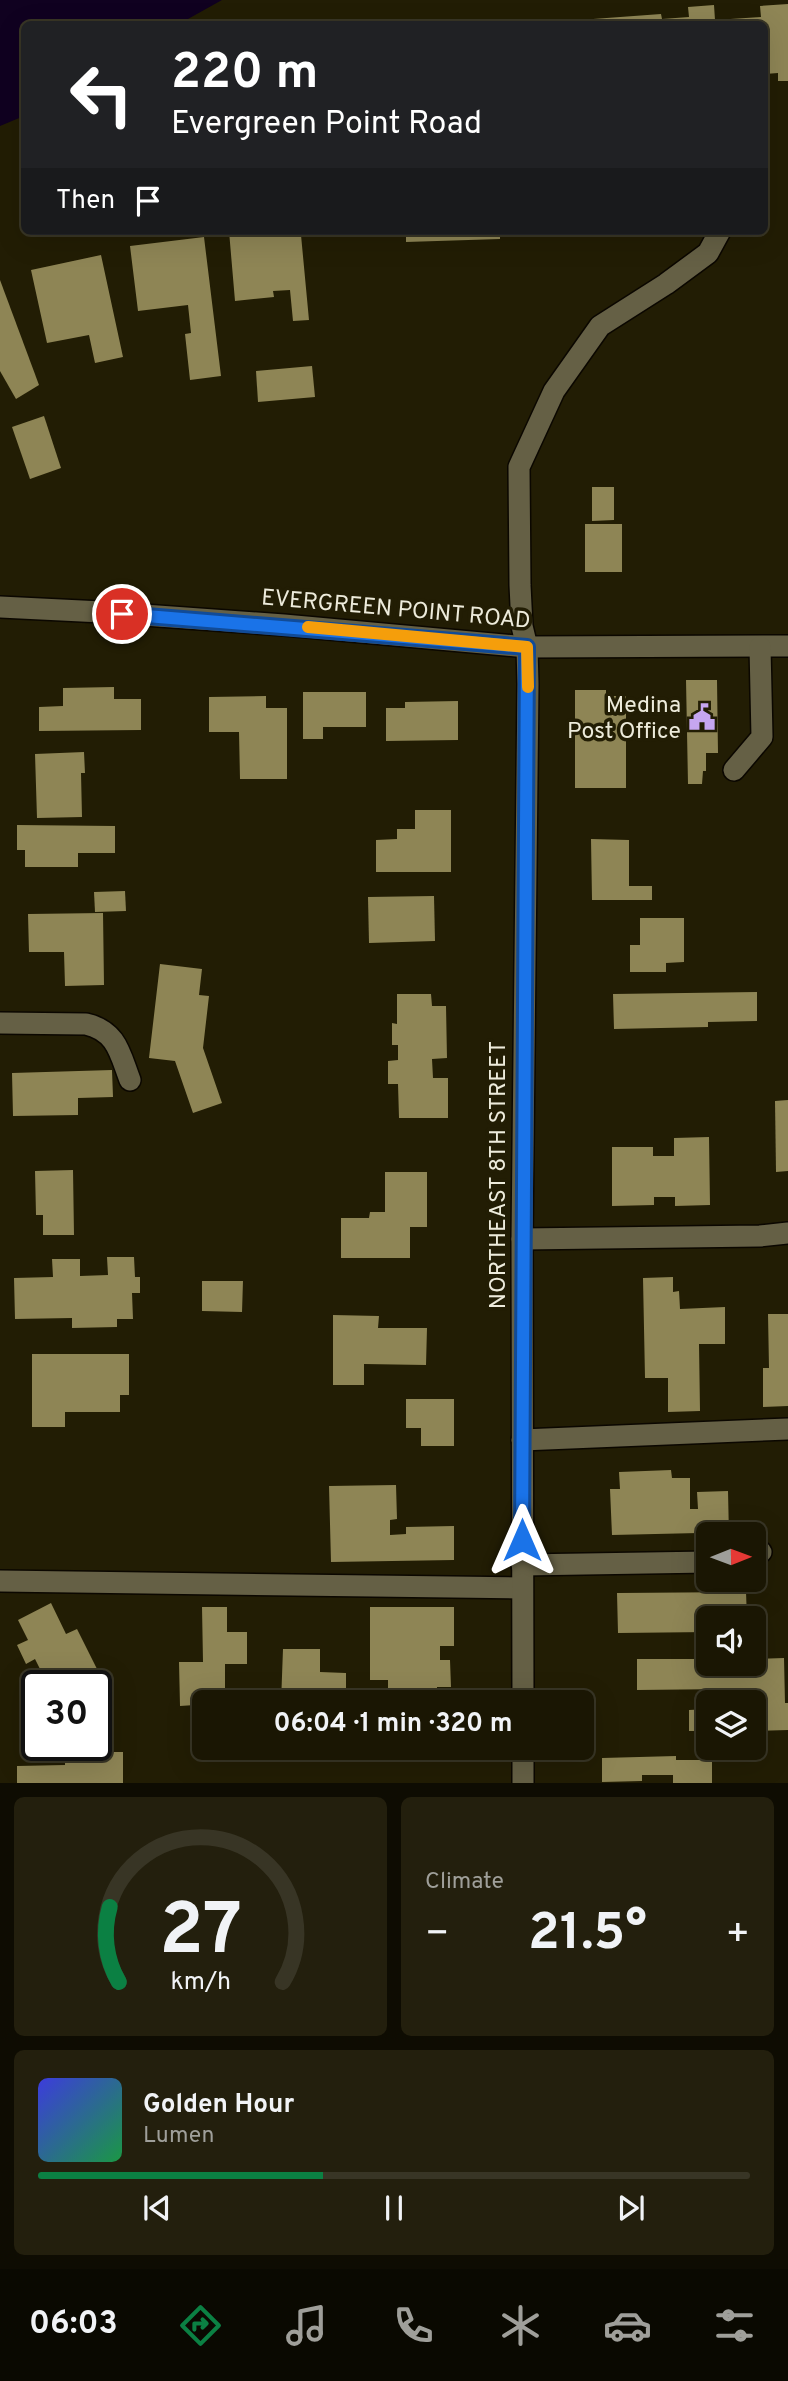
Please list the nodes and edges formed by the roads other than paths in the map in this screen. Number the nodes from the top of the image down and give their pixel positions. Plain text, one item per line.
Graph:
1 (718, 235) edge
2 (0, 607) edge
3 (760, 646) junction
4 (788, 646) edge
5 (527, 647) junction
6 (733, 771) dead end
7 (0, 1023) edge
8 (130, 1080) dead end
9 (788, 1233) edge
10 (522, 1239) junction
11 (788, 1429) edge
12 (522, 1440) junction
13 (696, 1562) edge
14 (522, 1565) junction
15 (0, 1581) edge
16 (522, 1588) junction
17 (523, 1690) edge
18 (523, 1760) edge
19 (523, 1783) edge

1 - 5 street, NORTHEAST 8TH STREET
2 - 5 street, EVERGREEN POINT ROAD
3 - 4 street, EVERGREEN POINT ROAD
3 - 5 street, EVERGREEN POINT ROAD
3 - 6 street
5 - 10 street, NORTHEAST 8TH STREET
7 - 8 street
9 - 10 street
10 - 12 street, NORTHEAST 8TH STREET
11 - 12 street
12 - 14 street, NORTHEAST 8TH STREET
13 - 14 street
14 - 16 street, NORTHEAST 8TH STREET
15 - 16 street
16 - 17 street, NORTHEAST 8TH STREET
18 - 19 street

